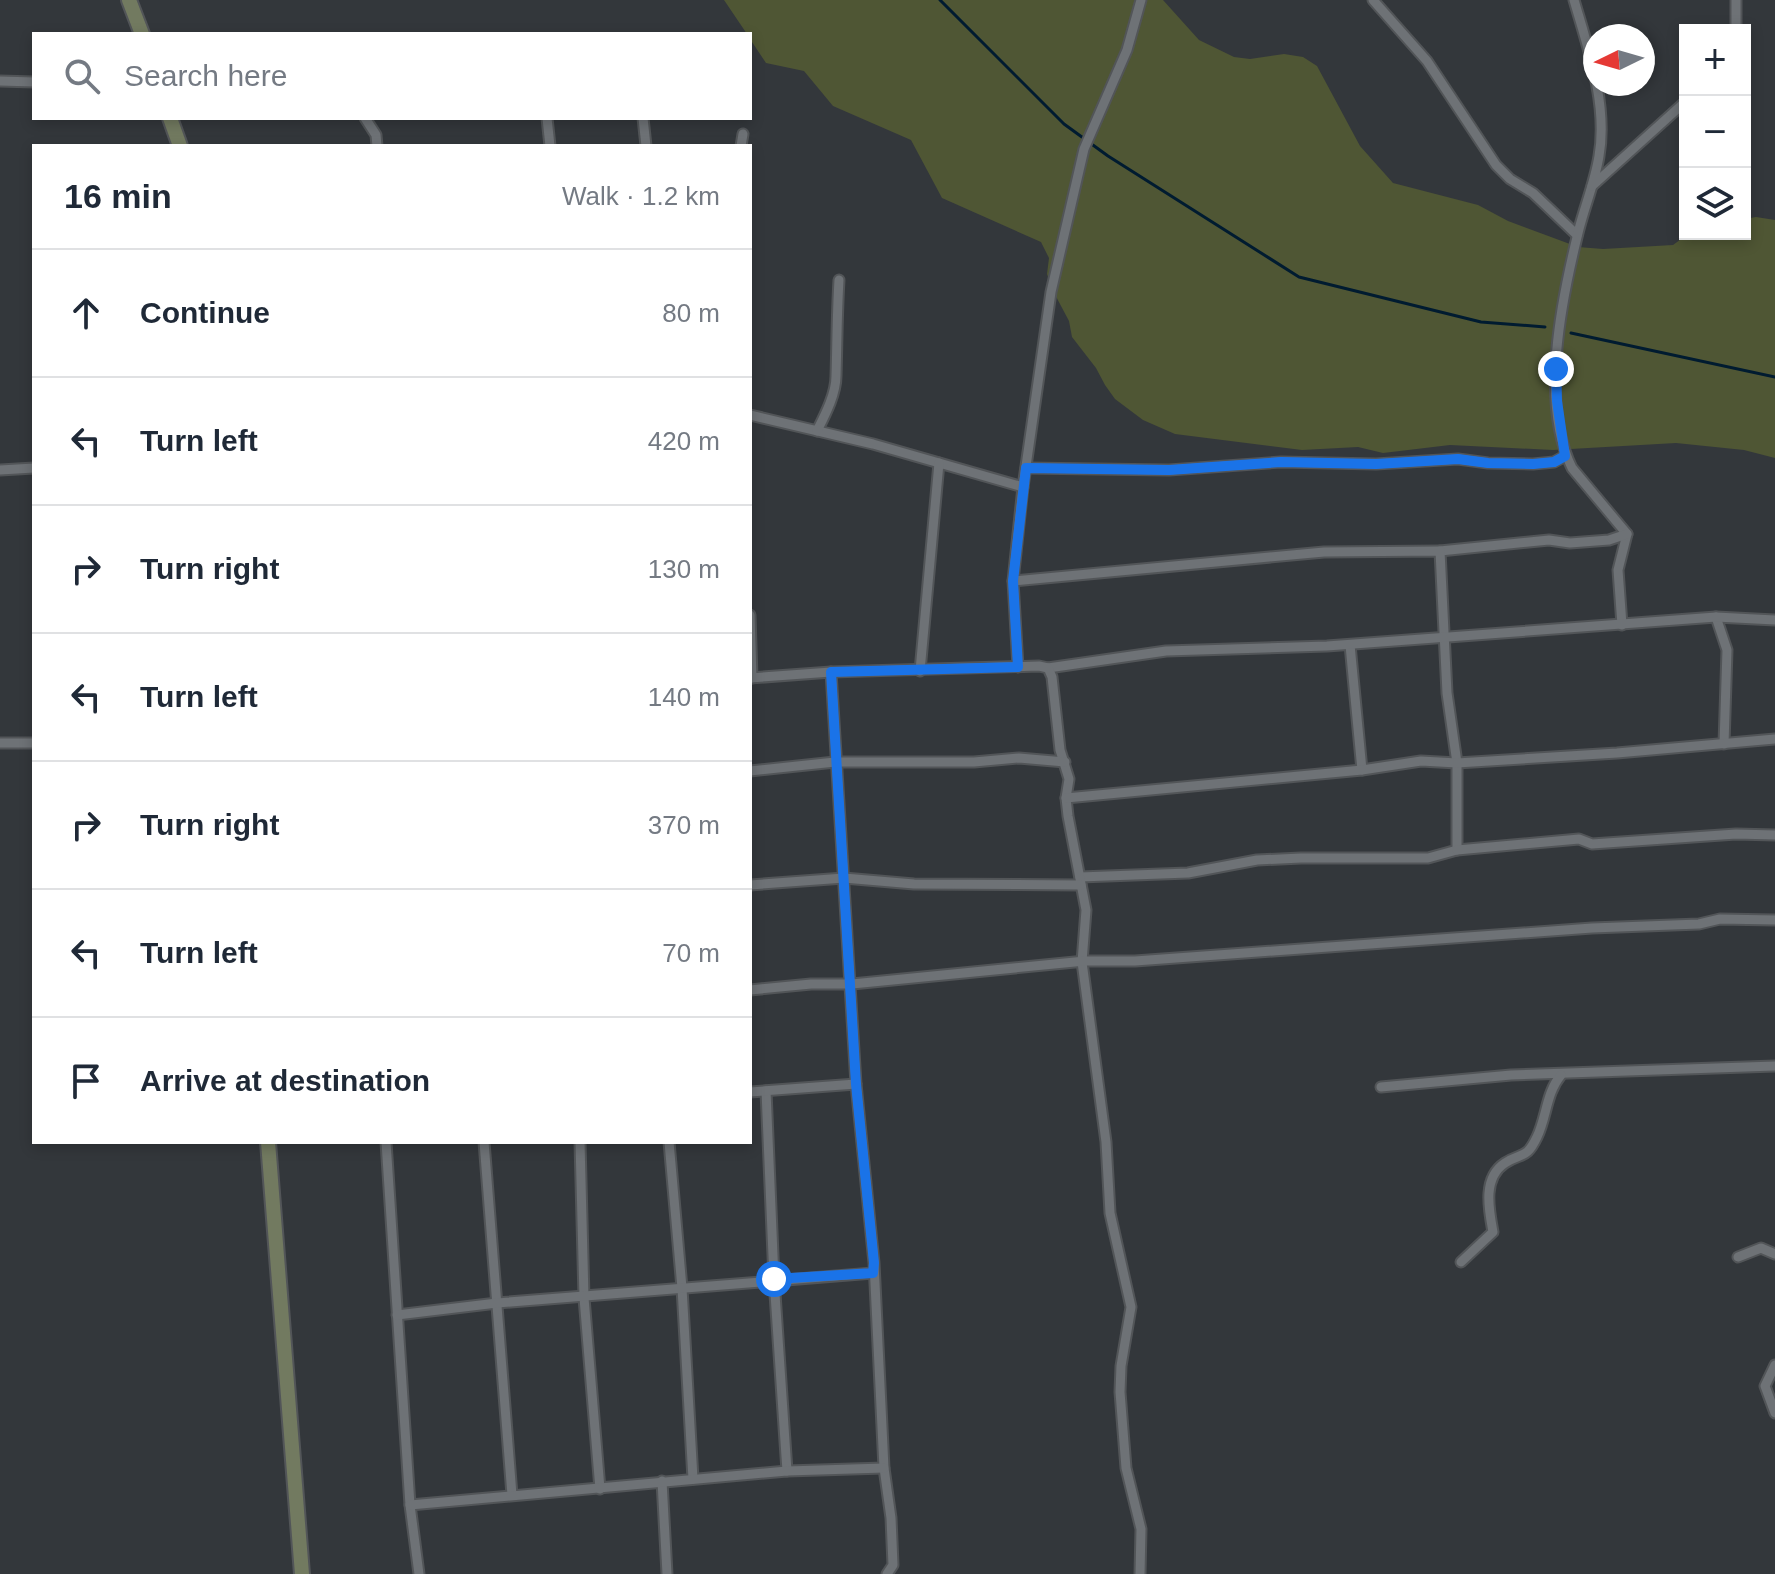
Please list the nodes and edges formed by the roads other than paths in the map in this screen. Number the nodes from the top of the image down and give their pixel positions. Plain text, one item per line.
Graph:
1 (129, 0) edge
2 (1141, 0) edge
3 (1373, 0) edge
4 (1574, 0) edge
5 (1736, 0) edge
6 (1736, 24) edge
7 (141, 32) edge
8 (0, 81) edge
9 (32, 82) edge
10 (1679, 107) edge
11 (171, 120) edge
12 (366, 120) edge
13 (547, 120) edge
14 (643, 120) edge
15 (743, 134) dead end
16 (179, 144) edge
17 (377, 144) edge
18 (550, 144) edge
19 (646, 144) edge
20 (741, 144) edge
21 (1590, 189) junction
22 (1577, 235) junction
23 (839, 280) dead end
24 (752, 415) edge
25 (817, 431) junction
26 (1565, 456) junction
27 (939, 463) junction
28 (32, 468) edge
29 (1026, 468) junction
30 (0, 470) edge
31 (1023, 487) junction
32 (1627, 534) junction
33 (1440, 551) junction
34 (1013, 581) junction
35 (1716, 617) junction
36 (1775, 620) edge
37 (1622, 625) junction
38 (1444, 637) junction
39 (1350, 645) junction
40 (1018, 667) junction
41 (1048, 668) junction
42 (920, 671) junction
43 (831, 672) junction
44 (752, 678) edge
45 (1775, 739) edge
46 (0, 743) edge
47 (32, 743) edge
48 (1724, 744) junction
49 (835, 762) junction
50 (1065, 762) junction
51 (1457, 763) junction
52 (1362, 770) junction
53 (752, 771) edge
54 (1066, 798) junction
55 (1775, 835) edge
56 (1457, 850) junction
57 (844, 878) junction
58 (1080, 881) junction
59 (752, 885) edge
60 (1775, 920) edge
61 (1082, 962) junction
62 (852, 984) junction
63 (752, 990) edge
64 (1775, 1066) edge
65 (1561, 1075) junction
66 (856, 1084) junction
67 (1381, 1087) dead end
68 (766, 1091) junction
69 (752, 1092) edge
70 (268, 1144) edge
71 (386, 1144) edge
72 (484, 1144) edge
73 (580, 1144) edge
74 (669, 1144) edge
75 (1775, 1254) edge
76 (1738, 1257) dead end
77 (1461, 1262) dead end
78 (873, 1273) junction
79 (774, 1279) junction
80 (682, 1288) junction
81 (584, 1298) junction
82 (497, 1303) junction
83 (397, 1315) junction
84 (1775, 1365) edge
85 (1775, 1413) edge
86 (884, 1468) junction
87 (787, 1471) junction
88 (693, 1479) junction
89 (662, 1481) junction
90 (600, 1489) junction
91 (512, 1495) junction
92 (410, 1505) junction
93 (302, 1574) edge
94 (419, 1574) edge
95 (667, 1574) edge
96 (887, 1574) edge
97 (1140, 1574) edge

1 - 7 street
2 - 29 street
3 - 22 street
4 - 21 street
5 - 6 street
8 - 9 street
10 - 21 street
11 - 16 street
12 - 17 street
13 - 18 street
14 - 19 street
15 - 20 street
21 - 22 street
22 - 26 street
23 - 25 street
24 - 25 street
25 - 27 street
26 - 29 street
26 - 32 street
27 - 31 street
27 - 42 street
28 - 30 street
29 - 31 street
31 - 34 street
32 - 33 street
32 - 37 street
33 - 34 street
33 - 38 street
34 - 40 street
35 - 36 street
35 - 37 street
35 - 48 street
37 - 38 street
38 - 39 street
38 - 51 street
39 - 41 street
39 - 52 street
40 - 41 street
40 - 42 street
41 - 50 street
42 - 43 street
43 - 44 street
43 - 49 street
45 - 48 street
46 - 47 street
48 - 51 street
49 - 50 street
49 - 53 street
49 - 57 street
50 - 54 street
51 - 52 street
51 - 56 street
52 - 54 street
54 - 58 street
55 - 56 street
56 - 58 street
57 - 58 street
57 - 59 street
57 - 62 street
58 - 61 street
60 - 61 street
61 - 62 street
61 - 97 street
62 - 63 street
62 - 66 street
64 - 65 street
65 - 67 street
65 - 77 street
66 - 68 street
66 - 78 street
68 - 69 street
68 - 79 street
70 - 93 street
71 - 83 street
72 - 82 street
73 - 81 street
74 - 80 street
75 - 76 street
78 - 79 street
78 - 86 street
79 - 80 street
79 - 87 street
80 - 81 street
80 - 88 street
81 - 82 street
81 - 90 street
82 - 83 street
82 - 91 street
83 - 92 street
84 - 85 street
86 - 87 street
86 - 96 street
87 - 88 street
88 - 89 street
89 - 90 street
89 - 95 street
90 - 91 street
91 - 92 street
92 - 94 street

